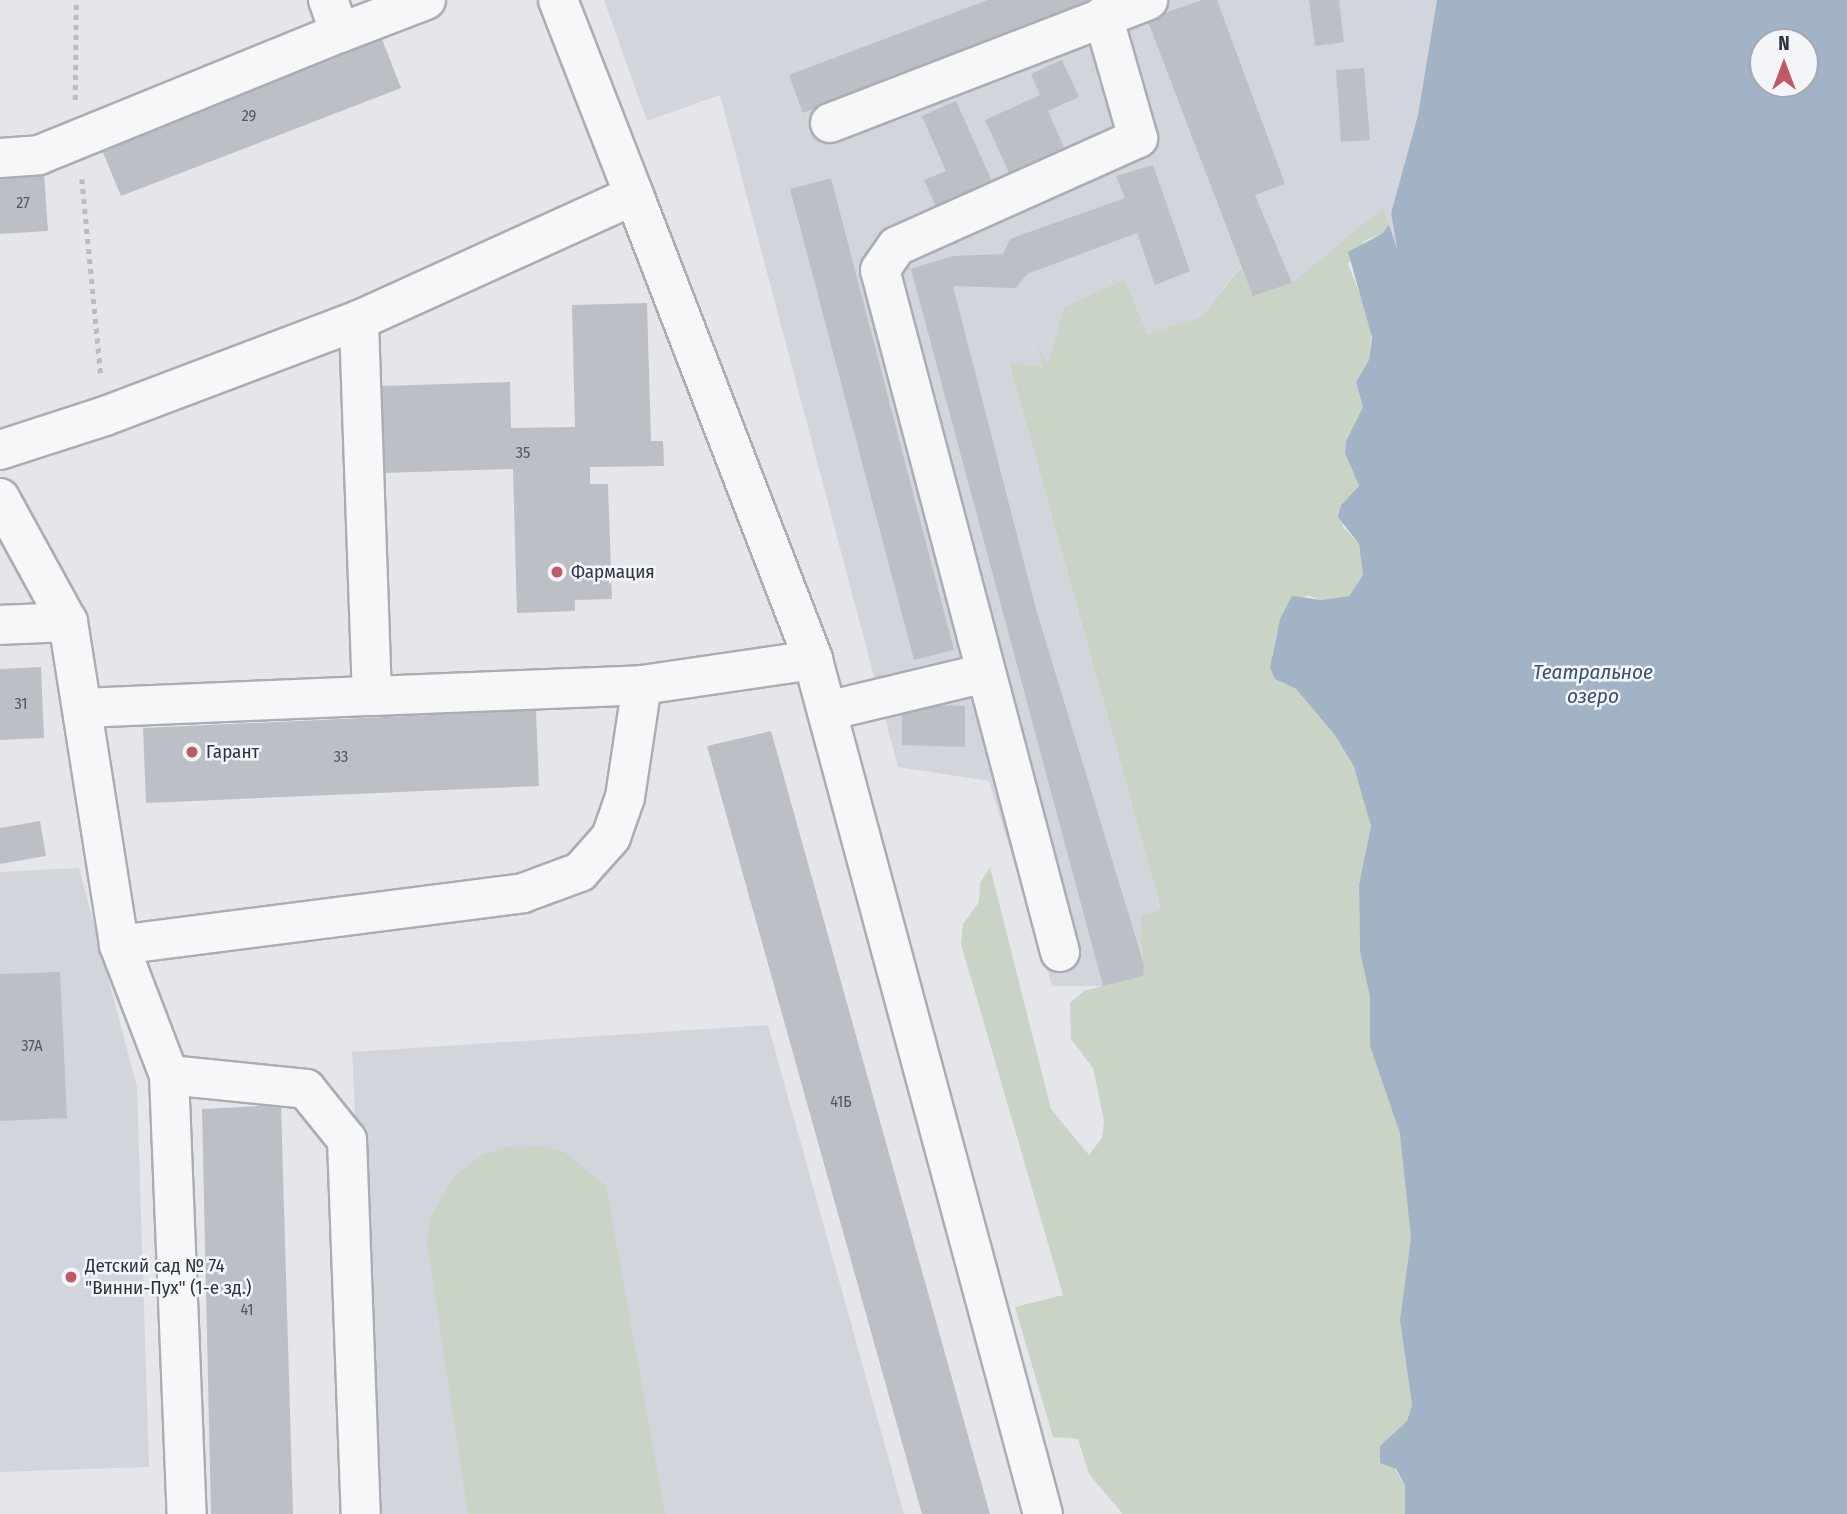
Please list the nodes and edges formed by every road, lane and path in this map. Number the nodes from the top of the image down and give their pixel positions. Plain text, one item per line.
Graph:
1 (76, 0) edge
2 (426, 0) edge
3 (558, 0) edge
4 (1148, 0) edge
5 (334, 16) edge
6 (1103, 16) junction
7 (830, 123) dead end
8 (78, 139) junction
9 (0, 158) edge
10 (634, 195) junction
11 (359, 320) junction
12 (105, 416) junction
13 (0, 450) edge
14 (0, 498) edge
15 (68, 622) junction
16 (0, 625) edge
17 (813, 660) junction
18 (985, 673) junction
19 (642, 685) junction
20 (372, 696) junction
21 (83, 708) junction
22 (827, 711) junction
23 (119, 945) junction
24 (1060, 952) dead end
25 (169, 1074) junction
26 (187, 1514) edge
27 (361, 1514) edge
28 (1043, 1514) edge

1 - 8 path
2 - 5 lane
3 - 10 lane
4 - 6 lane
5 - 8 lane
6 - 7 lane
6 - 18 lane
8 - 9 lane
8 - 12 path
10 - 11 lane
10 - 17 lane
11 - 12 lane
11 - 20 lane
12 - 13 lane
14 - 15 lane
15 - 16 lane
15 - 21 lane
17 - 19 lane
17 - 22 lane
18 - 22 lane
18 - 24 lane
19 - 20 lane
19 - 23 lane
20 - 21 lane
21 - 23 lane
22 - 28 lane
23 - 25 lane
25 - 26 lane
25 - 27 lane

